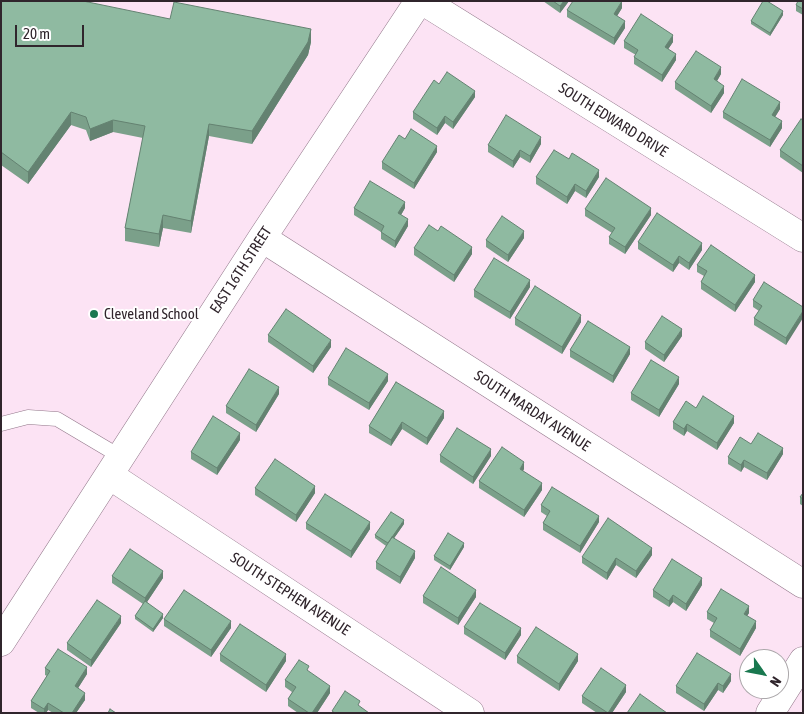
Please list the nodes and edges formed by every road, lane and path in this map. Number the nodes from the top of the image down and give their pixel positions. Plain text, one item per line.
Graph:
1 (421, 1) edge
2 (262, 238) junction
3 (803, 238) edge
4 (1, 424) edge
5 (115, 466) junction
6 (803, 584) edge
7 (1, 642) edge
8 (803, 661) edge
9 (470, 713) edge
10 (770, 713) edge

1 - 2 street, EAST 16TH STREET
1 - 3 street, SOUTH EDWARD DRIVE
2 - 5 street, EAST 16TH STREET
2 - 6 street, SOUTH MARDAY AVENUE
4 - 5 lane
5 - 7 street, EAST 16TH STREET
5 - 9 street, SOUTH STEPHEN AVENUE
8 - 10 street

